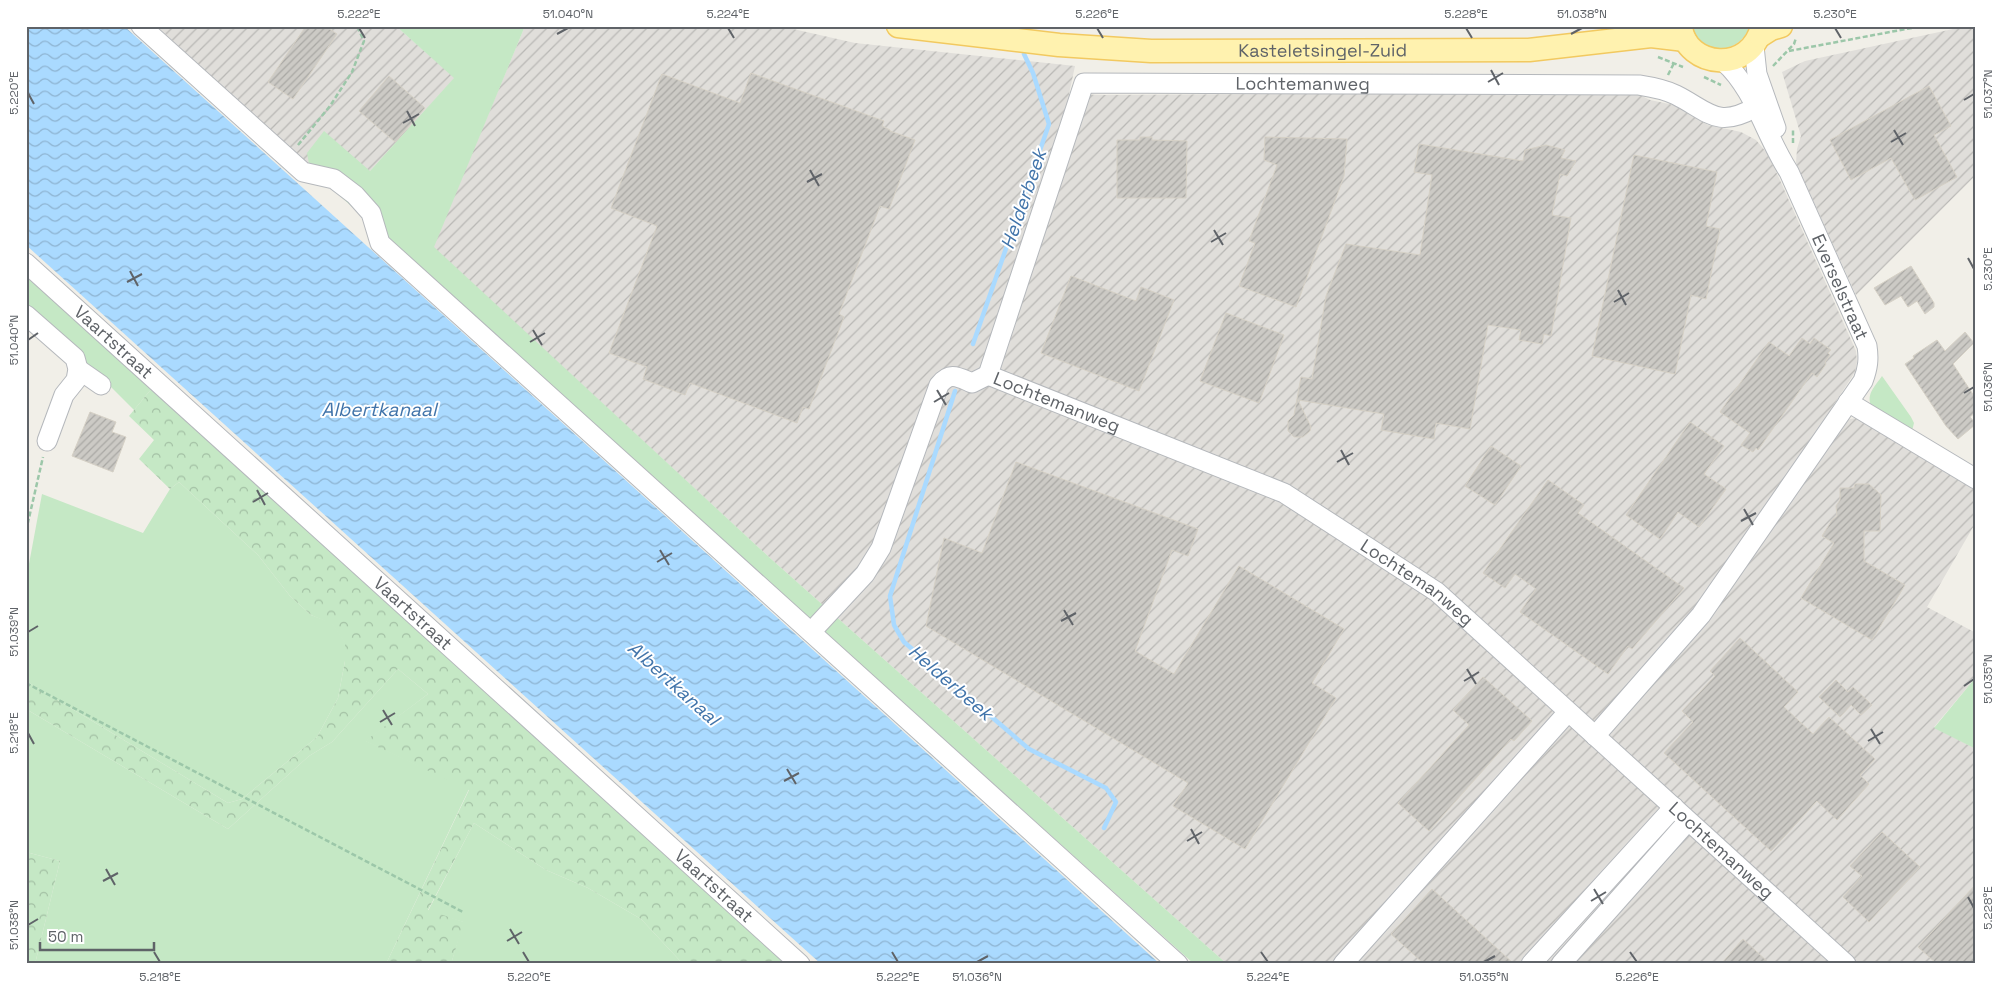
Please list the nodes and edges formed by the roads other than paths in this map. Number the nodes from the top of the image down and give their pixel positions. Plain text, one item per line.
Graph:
1 (141, 26) edge
2 (898, 26) edge
3 (1781, 26) edge
4 (1683, 33) edge
5 (1759, 36) edge
6 (1724, 62) junction
7 (1754, 108) junction
8 (1789, 172) junction
9 (26, 263) edge
10 (26, 315) edge
11 (78, 368) junction
12 (988, 375) junction
13 (101, 386) dead end
14 (1848, 402) junction
15 (47, 441) road end
16 (1976, 479) edge
17 (811, 632) junction
18 (1568, 712) junction
19 (1595, 736) junction
20 (1674, 808) junction
21 (1688, 821) junction
22 (800, 964) edge
23 (1178, 964) edge
24 (1343, 964) edge
25 (1531, 964) edge
26 (1561, 964) edge
27 (1846, 964) edge

1 - 17 street
2 - 4 main road, Kasteletsingel-Zuid
3 - 5 main road
4 - 6 main road
5 - 6 main road
5 - 8 street, Everselstraat
6 - 7 street, Everselstraat
7 - 8 street, Everselstraat
7 - 12 street, Lochtemanweg
8 - 14 street, Everselstraat
9 - 22 street, Vaartstraat
10 - 11 street
11 - 13 street
11 - 15 street
12 - 17 street
12 - 18 street, Lochtemanweg
14 - 16 street
14 - 19 street
17 - 23 street
18 - 19 street, Lochtemanweg
18 - 24 street
19 - 20 street, Lochtemanweg
20 - 21 street, Lochtemanweg
20 - 25 street
21 - 26 street
21 - 27 street, Lochtemanweg

